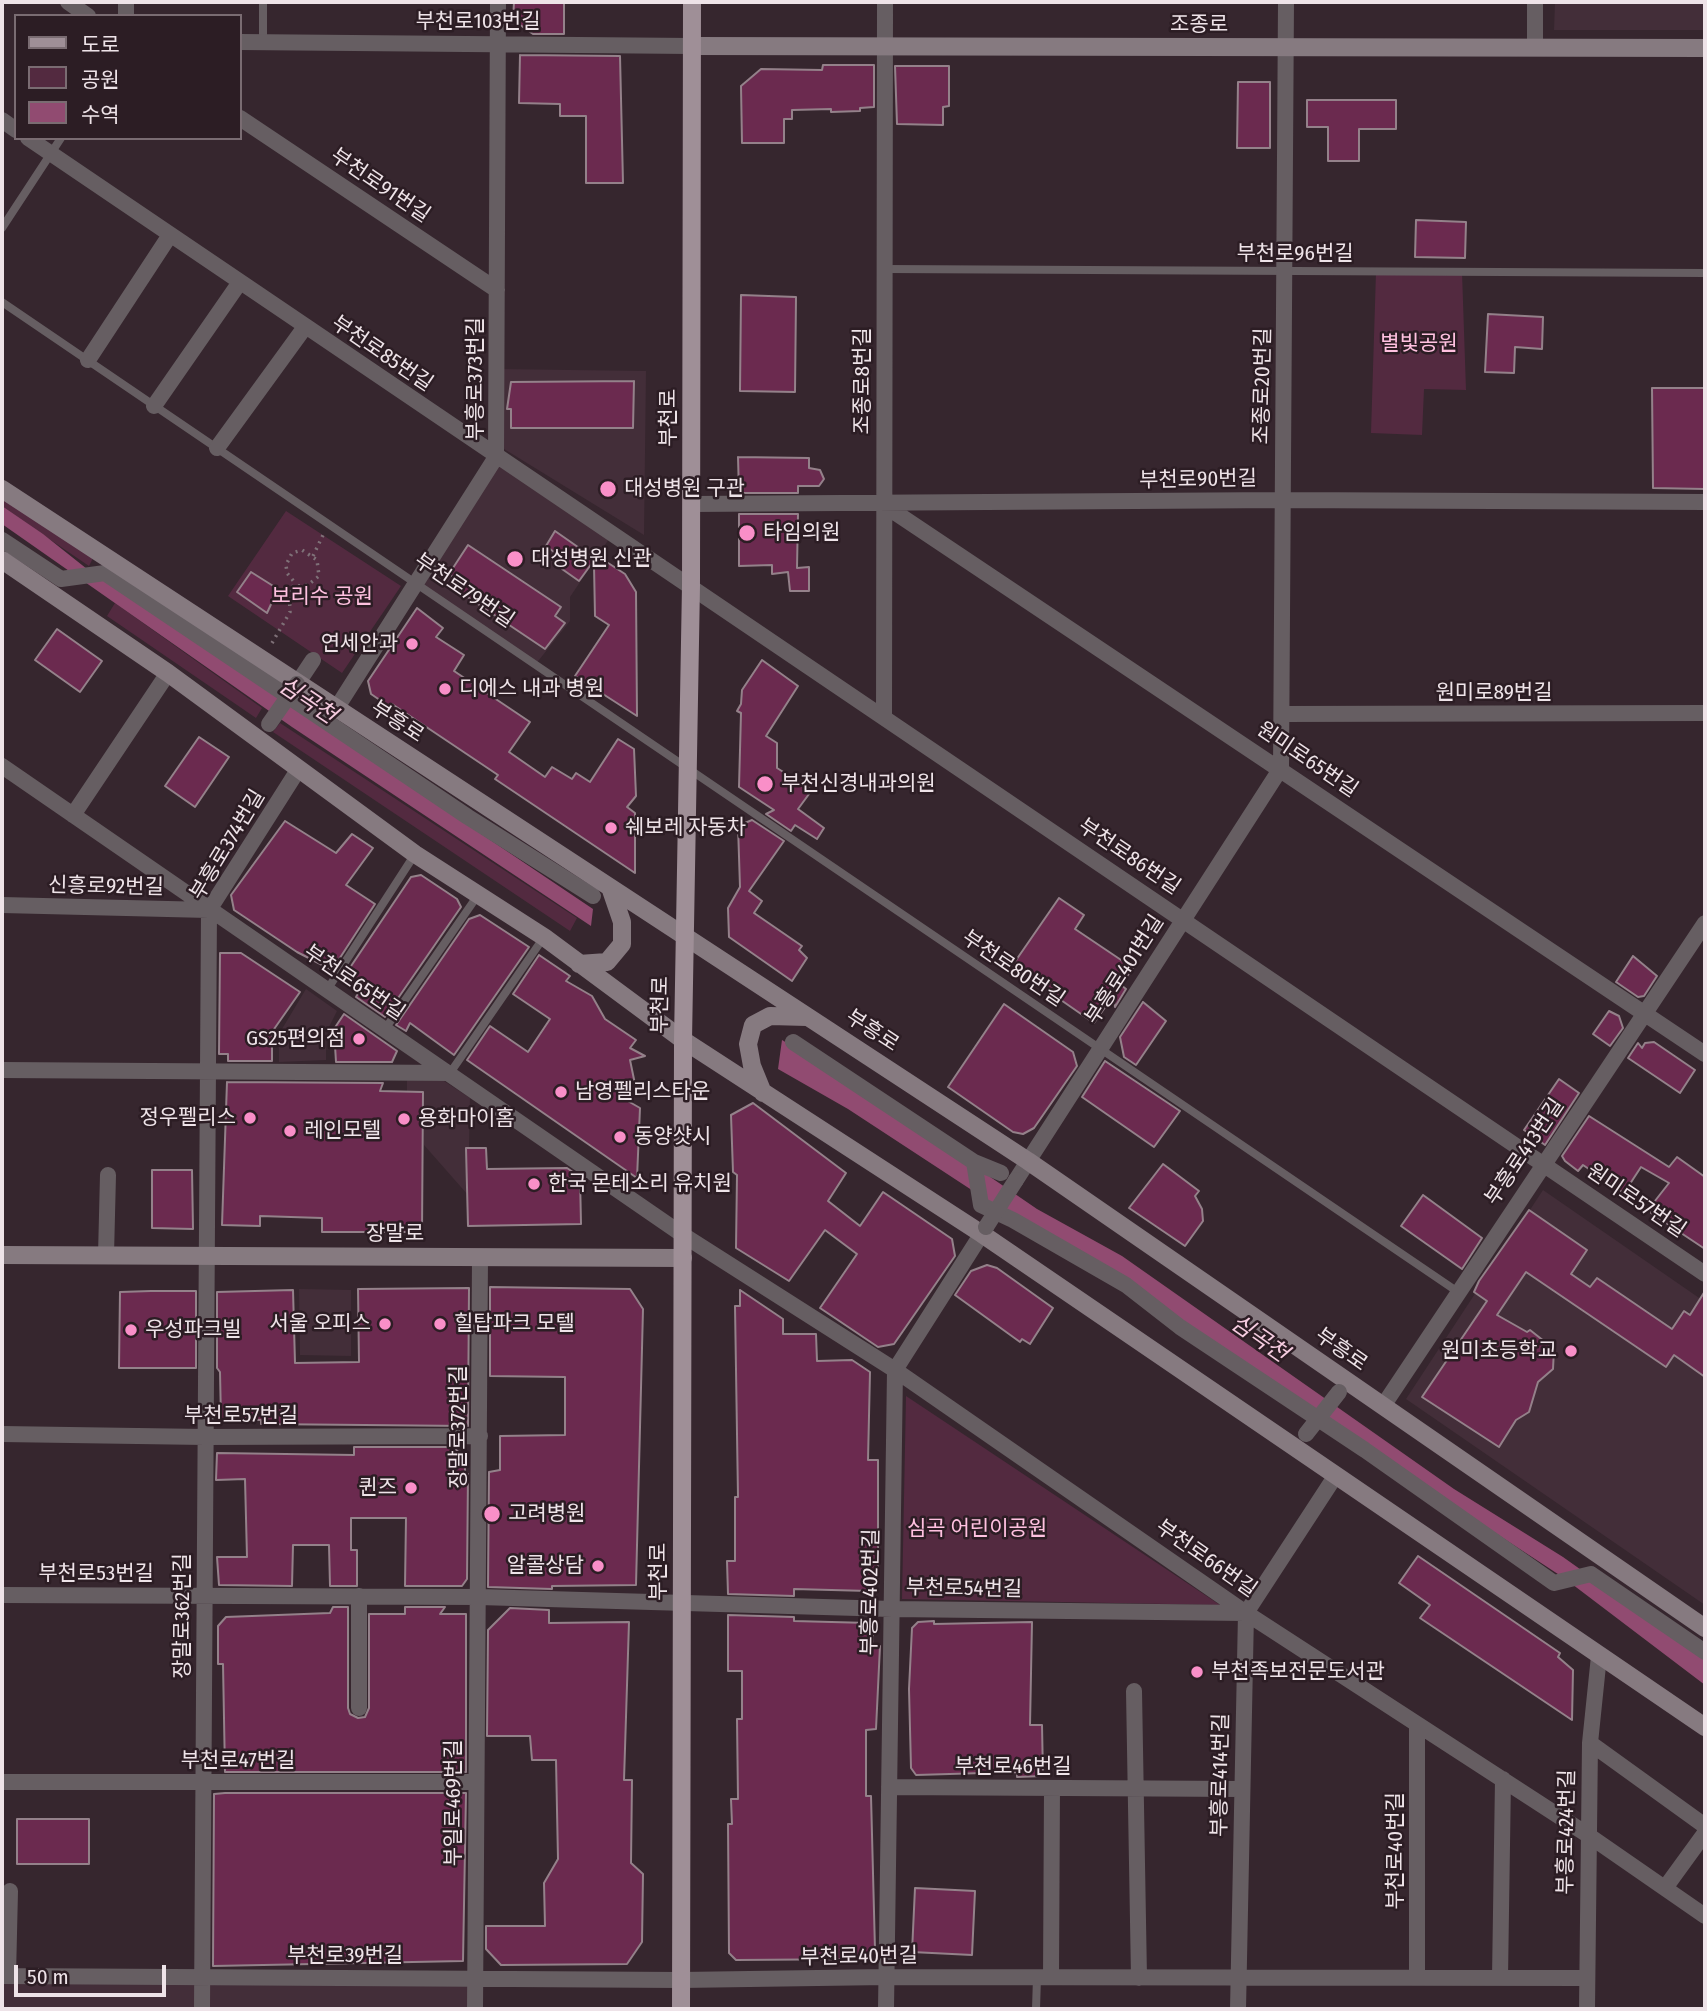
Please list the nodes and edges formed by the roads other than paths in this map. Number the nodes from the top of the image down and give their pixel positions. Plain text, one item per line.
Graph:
1 (68, 2) edge
2 (263, 2) edge
3 (498, 2) edge
4 (692, 2) edge
5 (885, 2) edge
6 (1286, 2) edge
7 (1535, 2) edge
8 (85, 14) edge
9 (242, 42) edge
10 (263, 42) junction
11 (498, 42) junction
12 (692, 47) junction
13 (885, 47) junction
14 (1286, 48) junction
15 (1535, 48) junction
16 (1705, 48) edge
17 (242, 119) edge
18 (32, 140) edge
19 (60, 140) edge
20 (51, 153) junction
21 (2, 228) edge
22 (170, 235) junction
23 (885, 269) junction
24 (1286, 271) junction
25 (1705, 274) edge
26 (240, 282) junction
27 (497, 290) junction
28 (2, 302) edge
29 (305, 327) junction
30 (88, 360) junction
31 (154, 406) junction
32 (217, 448) junction
33 (496, 457) junction
34 (2, 489) edge
35 (1282, 500) junction
36 (1705, 502) edge
37 (692, 504) junction
38 (884, 505) junction
39 (2, 540) edge
40 (2, 560) edge
41 (417, 585) junction
42 (691, 585) junction
43 (127, 588) junction
44 (313, 660) dead end
45 (169, 674) junction
46 (295, 687) junction
47 (336, 709) junction
48 (1705, 713) edge
49 (1282, 715) junction
50 (884, 716) junction
51 (258, 740) junction
52 (2, 766) edge
53 (1281, 768) junction
54 (298, 769) junction
55 (688, 769) junction
56 (73, 815) junction
57 (415, 854) junction
58 (611, 890) junction
59 (478, 895) junction
60 (593, 896) dead end
61 (2, 905) edge
62 (209, 910) junction
63 (1183, 919) junction
64 (1705, 923) edge
65 (544, 937) junction
66 (685, 938) junction
67 (579, 964) junction
68 (327, 990) junction
69 (1644, 1012) junction
70 (807, 1017) junction
71 (385, 1028) junction
72 (683, 1040) junction
73 (793, 1042) dead end
74 (1100, 1049) junction
75 (1705, 1054) edge
76 (2, 1070) edge
77 (208, 1071) junction
78 (450, 1073) junction
79 (763, 1093) junction
80 (974, 1161) junction
81 (1028, 1161) junction
82 (1543, 1164) junction
83 (1001, 1173) dead end
84 (108, 1175) dead end
85 (982, 1234) junction
86 (683, 1235) junction
87 (2, 1255) edge
88 (106, 1255) junction
89 (207, 1256) junction
90 (480, 1257) junction
91 (683, 1258) junction
92 (1705, 1273) edge
93 (1458, 1292) junction
94 (895, 1370) junction
95 (1343, 1387) junction
96 (1383, 1406) junction
97 (2, 1434) edge
98 (480, 1436) junction
99 (205, 1437) junction
100 (1301, 1441) junction
101 (1336, 1475) junction
102 (2, 1595) edge
103 (204, 1595) junction
104 (359, 1596) junction
105 (479, 1597) junction
106 (682, 1602) junction
107 (892, 1609) junction
108 (1246, 1613) junction
109 (1705, 1628) edge
110 (1705, 1652) edge
111 (1600, 1656) junction
112 (1134, 1691) dead end
113 (359, 1709) dead end
114 (1417, 1724) junction
115 (1705, 1727) edge
116 (1590, 1743) junction
117 (1503, 1779) junction
118 (2, 1782) edge
119 (203, 1782) junction
120 (475, 1783) junction
121 (889, 1787) junction
122 (1052, 1788) junction
123 (1137, 1788) junction
124 (1242, 1789) junction
125 (1705, 1826) edge
126 (1705, 1833) edge
127 (1588, 1835) junction
128 (1665, 1888) junction
129 (10, 1891) dead end
130 (1705, 1916) edge
131 (5, 1976) edge
132 (202, 1976) junction
133 (886, 1977) junction
134 (1044, 1977) junction
135 (475, 1978) junction
136 (1139, 1978) junction
137 (1238, 1978) junction
138 (1417, 1978) junction
139 (1500, 1978) junction
140 (1587, 1978) junction
141 (681, 1980) junction
142 (202, 2009) edge
143 (475, 2009) edge
144 (681, 2009) edge
145 (886, 2009) edge
146 (1037, 2009) edge
147 (1238, 2009) edge
148 (1587, 2009) edge

1 - 8 street
2 - 10 lane
3 - 11 street, 부흥로373번길
4 - 12 main road, 부천로
5 - 13 street, 조종로8번길
6 - 14 street, 조종로20번길
7 - 15 street
9 - 10 street, 부천로103번길
10 - 11 street, 부천로103번길
11 - 12 street, 부천로103번길
11 - 27 street, 부흥로373번길
12 - 13 street, 조종로
12 - 37 main road, 부천로
13 - 14 street, 조종로
13 - 23 street, 조종로8번길
14 - 15 street, 조종로
14 - 24 street, 조종로20번길
15 - 16 street, 조종로
17 - 27 street, 부천로91번길
18 - 20 street, 부천로85번길
19 - 20 lane
20 - 21 lane
20 - 22 street, 부천로85번길
22 - 26 street, 부천로85번길
22 - 30 street
23 - 24 lane, 부천로96번길
23 - 38 street, 조종로8번길
24 - 25 lane, 부천로96번길
24 - 35 street, 조종로20번길
26 - 29 street, 부천로85번길
26 - 31 street
27 - 33 street, 부흥로373번길
28 - 30 lane, 부천로79번길
29 - 32 street
29 - 33 street, 부천로85번길
30 - 31 lane, 부천로79번길
31 - 32 lane, 부천로79번길
32 - 41 lane, 부천로79번길
33 - 41 street, 부흥로373번길
33 - 42 street, 부천로85번길
34 - 46 street, 부흥로
35 - 36 street, 부천로90번길
35 - 38 street, 부천로90번길
35 - 49 street, 조종로20번길
37 - 38 street, 부천로90번길
37 - 42 main road, 부천로
38 - 50 street, 조종로8번길
38 - 53 street, 원미로65번길
39 - 43 street
40 - 45 street
41 - 47 street, 부흥로373번길
41 - 55 lane, 부천로79번길
42 - 50 street, 부천로86번길
42 - 55 main road, 부천로
43 - 46 street
43 - 60 street
44 - 46 street
45 - 51 street
45 - 56 street
46 - 47 street, 부흥로
46 - 51 street, bridge
47 - 58 street, 부흥로
48 - 49 street, 원미로89번길
49 - 53 street, 조종로20번길
50 - 63 street, 부천로86번길
51 - 54 street
52 - 56 street, 부천로65번길
53 - 63 street, 부흥로401번길
53 - 69 street, 원미로65번길
54 - 57 street
54 - 62 street, 부흥로374번길
55 - 66 main road, 부천로
55 - 74 lane, 부천로80번길
56 - 62 street, 부천로65번길
57 - 59 street
57 - 68 lane
58 - 66 street, 부흥로
58 - 67 street
59 - 65 street
59 - 71 lane
61 - 62 street, 신흥로92번길
62 - 68 street, 부천로65번길
62 - 77 street, 부흥로374번길
63 - 74 street, 부흥로401번길
63 - 82 street, 부천로86번길
64 - 69 street, 부흥로413번길
65 - 67 street
65 - 78 lane
66 - 70 street, 부흥로
66 - 72 main road, 부천로
67 - 72 street
68 - 71 street, 부천로65번길
69 - 75 street, 원미로65번길
69 - 82 street, 부흥로413번길
70 - 79 street
70 - 81 street, 부흥로
71 - 78 street, 부천로65번길
72 - 79 street
72 - 86 main road, 부천로
73 - 80 street
74 - 81 street, 부흥로401번길
74 - 93 lane, 부천로80번길
76 - 77 street
77 - 78 street
77 - 89 street, 부흥로374번길
78 - 86 street, 부천로65번길
79 - 85 street
80 - 83 street
80 - 110 street
81 - 85 street, 부흥로401번길, bridge
81 - 95 street, 부흥로
82 - 92 street, 원미로57번길
82 - 93 street, 부흥로413번길
84 - 88 street
85 - 94 street
85 - 100 street
86 - 91 main road, 부천로
86 - 94 street, 부천로66번길
87 - 88 street, 장말로
88 - 89 street, 장말로
89 - 90 street, 장말로
89 - 99 street, 장말로362번길
90 - 91 street, 장말로
90 - 98 street, 장말로372번길
91 - 106 main road, 부천로
93 - 96 street, 부흥로413번길
94 - 107 street, 부흥로402번길
94 - 108 street, 부천로66번길
95 - 96 street, 부흥로
95 - 100 street, bridge
96 - 109 street, 부흥로
97 - 99 street, 부천로57번길
98 - 99 street, 부천로57번길
98 - 105 street, 장말로372번길
99 - 103 street, 장말로362번길
100 - 101 street
101 - 108 street
101 - 111 street
102 - 103 street, 부천로53번길
103 - 104 street, 부천로53번길
103 - 119 street, 장말로362번길
104 - 105 street, 부천로53번길
104 - 113 street
105 - 106 street, 부천로53번길
105 - 120 street, 부일로469번길
106 - 107 street, 부천로54번길
106 - 141 main road, 부천로
107 - 108 street, 부천로54번길
107 - 121 street, 부흥로402번길
108 - 114 street, 부천로66번길
108 - 124 street, 부흥로414번길
111 - 115 street
111 - 116 street, 부흥로424번길
112 - 123 street
114 - 117 street, 부천로66번길
114 - 138 street, 부천로40번길
116 - 125 street
116 - 127 street, 부흥로424번길
117 - 127 street, 부천로66번길
117 - 139 street
118 - 119 street, 부천로47번길
119 - 120 street, 부천로47번길
119 - 132 street, 장말로362번길
120 - 135 street, 부일로469번길
121 - 122 street, 부천로46번길
121 - 133 street, 부흥로402번길
122 - 123 street, 부천로46번길
122 - 134 street
123 - 124 street, 부천로46번길
123 - 136 street
124 - 137 street, 부흥로414번길
126 - 128 street
127 - 128 street, 부천로66번길
127 - 140 street, 부흥로424번길
128 - 130 street, 부천로66번길
129 - 131 street, 부천로39번길
131 - 132 street, 부천로39번길
132 - 135 street, 부천로39번길
132 - 142 street, 장말로362번길
133 - 134 street, 부천로40번길
133 - 141 street, 부천로40번길
133 - 145 street, 부흥로402번길
134 - 136 street, 부천로40번길
134 - 146 lane
135 - 141 street, 부천로39번길
135 - 143 street, 부일로469번길
136 - 137 street, 부천로40번길
137 - 138 street, 부천로40번길
137 - 147 street, 부흥로414번길
138 - 139 street, 부천로40번길
139 - 140 street, 부천로40번길
140 - 148 street, 부흥로424번길
141 - 144 main road, 부천로

